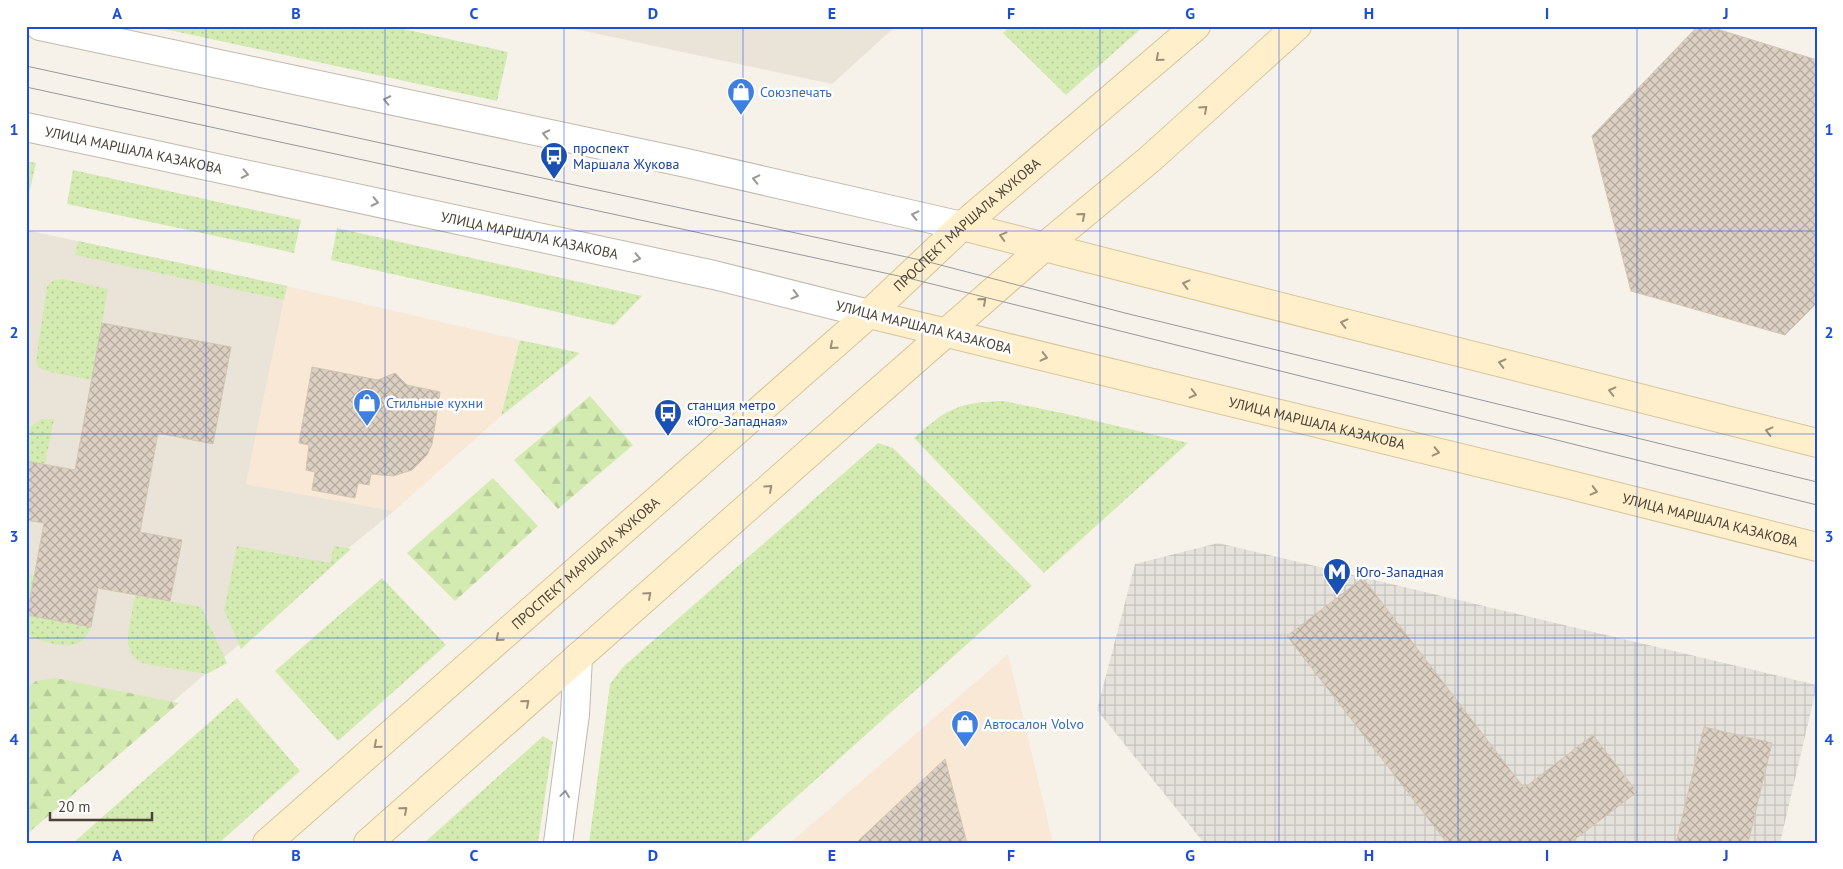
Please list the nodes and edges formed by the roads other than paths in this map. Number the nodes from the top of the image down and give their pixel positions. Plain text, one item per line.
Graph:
1 (40, 26) edge
2 (1196, 26) edge
3 (1297, 26) edge
4 (26, 127) edge
5 (962, 226) junction
6 (1044, 247) junction
7 (869, 314) junction
8 (946, 332) junction
9 (1817, 443) edge
10 (1817, 548) edge
11 (578, 658) junction
12 (266, 843) edge
13 (368, 843) edge
14 (558, 843) edge

5 -> 1 street
2 -> 5 main road, ПРОСПЕКТ МАРШАЛА ЖУКОВА
6 -> 3 main road
4 -> 7 street, УЛИЦА МАРШАЛА КАЗАКОВА
6 -> 5 main road
5 - 7 main road, ПРОСПЕКТ МАРШАЛА ЖУКОВА
8 -> 6 main road
9 -> 6 main road
7 - 8 main road, УЛИЦА МАРШАЛА КАЗАКОВА
7 -> 12 main road, ПРОСПЕКТ МАРШАЛА ЖУКОВА
8 -> 10 main road, УЛИЦА МАРШАЛА КАЗАКОВА
11 -> 8 main road
13 -> 11 main road
14 -> 11 street

